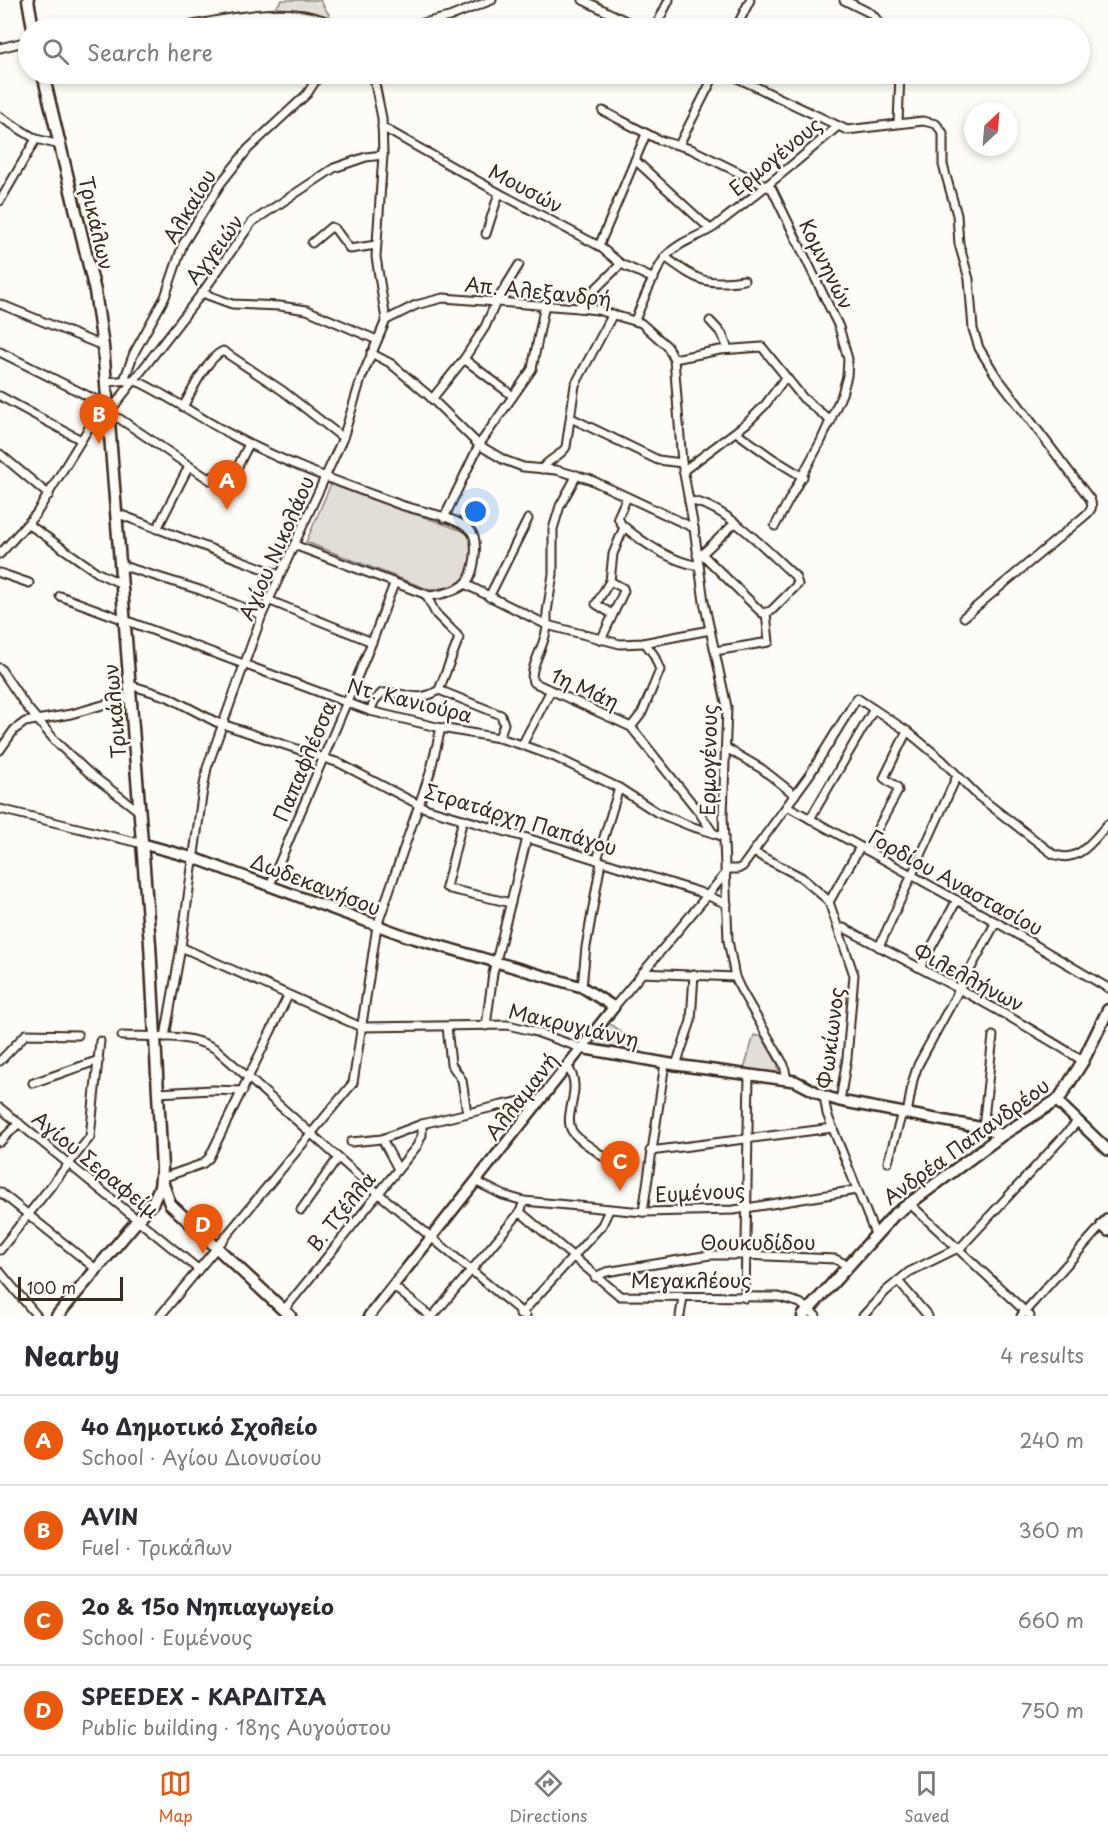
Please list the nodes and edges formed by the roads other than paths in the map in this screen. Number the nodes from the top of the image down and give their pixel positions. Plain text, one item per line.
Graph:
1 (28, 0) edge
2 (492, 0) edge
3 (583, 0) edge
4 (669, 0) edge
5 (750, 0) edge
6 (844, 0) edge
7 (31, 18) edge
8 (236, 18) edge
9 (323, 18) edge
10 (445, 18) edge
11 (620, 18) edge
12 (660, 18) edge
13 (741, 18) edge
14 (875, 18) edge
15 (18, 44) edge
16 (0, 48) edge
17 (45, 84) edge
18 (314, 84) edge
19 (376, 84) edge
20 (710, 84) edge
21 (750, 84) edge
22 (900, 84) edge
23 (603, 111) dead end
24 (0, 117) edge
25 (898, 123) junction
26 (838, 126) junction
27 (382, 127) junction
28 (646, 134) junction
29 (36, 139) junction
30 (60, 145) junction
31 (679, 145) junction
32 (383, 155) junction
33 (634, 160) junction
34 (768, 186) junction
35 (499, 193) junction
36 (0, 198) edge
37 (710, 229) junction
38 (486, 234) dead end
39 (312, 243) dead end
40 (376, 245) junction
41 (599, 246) junction
42 (665, 257) junction
43 (621, 264) junction
44 (519, 265) dead end
45 (654, 279) junction
46 (744, 280) dead end
47 (202, 293) junction
48 (0, 303) edge
49 (496, 303) junction
50 (545, 304) junction
51 (579, 308) junction
52 (613, 314) junction
53 (635, 320) junction
54 (386, 321) junction
55 (710, 321) dead end
56 (377, 340) junction
57 (103, 346) junction
58 (728, 349) junction
59 (0, 352) edge
60 (371, 353) junction
61 (674, 358) junction
62 (464, 359) junction
63 (785, 378) junction
64 (124, 380) junction
65 (133, 381) junction
66 (106, 382) junction
67 (0, 396) edge
68 (513, 396) junction
69 (432, 399) junction
70 (183, 407) junction
71 (108, 411) junction
72 (571, 418) junction
73 (831, 421) junction
74 (736, 432) junction
75 (343, 438) junction
76 (81, 440) junction
77 (249, 444) junction
78 (479, 445) junction
79 (0, 454) edge
80 (189, 465) junction
81 (682, 467) junction
82 (542, 469) junction
83 (576, 475) junction
84 (803, 477) junction
85 (326, 478) junction
86 (49, 495) junction
87 (627, 496) junction
88 (689, 501) junction
89 (116, 513) junction
90 (444, 518) junction
91 (528, 519) dead end
92 (735, 523) junction
93 (28, 524) junction
94 (775, 526) dead end
95 (624, 527) junction
96 (694, 528) junction
97 (158, 529) junction
98 (294, 545) junction
99 (0, 554) edge
100 (700, 554) junction
101 (120, 566) junction
102 (699, 566) junction
103 (0, 573) edge
104 (280, 574) junction
105 (610, 581) junction
106 (29, 583) dead end
107 (122, 584) junction
108 (394, 584) junction
109 (465, 584) junction
110 (426, 595) junction
111 (60, 596) dead end
112 (489, 597) junction
113 (268, 600) junction
114 (766, 613) junction
115 (612, 614) junction
116 (262, 615) junction
117 (964, 616) dead end
118 (125, 619) junction
119 (547, 625) junction
120 (710, 630) junction
121 (601, 640) junction
122 (372, 642) junction
123 (645, 643) junction
124 (716, 651) junction
125 (244, 663) junction
126 (0, 668) edge
127 (130, 686) junction
128 (439, 690) junction
129 (550, 692) junction
130 (131, 697) junction
131 (346, 702) junction
132 (874, 709) junction
133 (370, 711) junction
134 (37, 720) junction
135 (223, 725) junction
136 (441, 728) junction
137 (631, 728) junction
138 (907, 731) junction
139 (499, 738) junction
140 (522, 745) junction
141 (726, 748) junction
142 (0, 750) edge
143 (324, 757) junction
144 (957, 776) junction
145 (619, 788) junction
146 (795, 795) junction
147 (419, 806) junction
148 (787, 807) junction
149 (0, 809) edge
150 (140, 813) junction
151 (463, 819) junction
152 (810, 819) junction
153 (1108, 824) edge
154 (713, 833) junction
155 (724, 837) junction
156 (528, 838) junction
157 (143, 844) junction
158 (863, 849) junction
159 (753, 852) junction
160 (194, 858) junction
161 (599, 861) junction
162 (726, 871) junction
163 (913, 876) junction
164 (270, 885) junction
165 (707, 894) junction
166 (957, 900) junction
167 (829, 901) junction
168 (511, 903) junction
169 (727, 904) junction
170 (996, 922) junction
171 (377, 926) junction
172 (838, 928) junction
173 (181, 947) junction
174 (879, 947) junction
175 (496, 962) junction
176 (920, 968) junction
177 (642, 973) junction
178 (693, 974) junction
179 (735, 977) junction
180 (582, 987) junction
181 (1108, 988) edge
182 (959, 990) junction
183 (288, 996) junction
184 (614, 1007) junction
185 (1108, 1010) edge
186 (486, 1026) junction
187 (361, 1027) junction
188 (447, 1027) junction
189 (78, 1035) dead end
190 (122, 1036) dead end
191 (993, 1036) dead end
192 (161, 1037) junction
193 (100, 1041) dead end
194 (581, 1048) junction
195 (99, 1060) junction
196 (0, 1061) edge
197 (1083, 1061) junction
198 (665, 1063) junction
199 (676, 1065) junction
200 (567, 1066) junction
201 (749, 1074) junction
202 (248, 1079) junction
203 (787, 1080) junction
204 (33, 1083) dead end
205 (243, 1091) junction
206 (158, 1093) junction
207 (824, 1096) junction
208 (840, 1101) junction
209 (1057, 1101) junction
210 (537, 1105) junction
211 (0, 1108) edge
212 (467, 1113) junction
213 (905, 1113) junction
214 (1078, 1121) junction
215 (19, 1123) junction
216 (422, 1124) junction
217 (832, 1128) junction
218 (983, 1128) junction
219 (310, 1134) junction
220 (1002, 1136) junction
221 (382, 1139) junction
222 (748, 1139) junction
223 (0, 1142) edge
224 (351, 1142) dead end
225 (1108, 1148) edge
226 (650, 1151) junction
227 (602, 1156) dead end
228 (338, 1158) junction
229 (888, 1162) dead end
230 (69, 1163) junction
231 (398, 1169) junction
232 (162, 1178) junction
233 (477, 1182) junction
234 (857, 1190) junction
235 (0, 1192) edge
236 (378, 1193) junction
237 (524, 1201) junction
238 (153, 1202) junction
239 (909, 1203) junction
240 (170, 1204) junction
241 (746, 1208) junction
242 (301, 1210) dead end
243 (609, 1210) junction
244 (520, 1212) junction
245 (642, 1212) junction
246 (28, 1215) junction
247 (138, 1220) junction
248 (1106, 1225) edge
249 (875, 1234) junction
250 (433, 1238) junction
251 (215, 1247) junction
252 (958, 1249) junction
253 (0, 1250) edge
254 (745, 1255) junction
255 (573, 1256) junction
256 (849, 1266) junction
257 (96, 1269) junction
258 (198, 1269) junction
259 (471, 1270) junction
260 (0, 1272) edge
261 (595, 1277) junction
262 (898, 1281) junction
263 (393, 1286) junction
264 (683, 1298) junction
265 (745, 1298) junction
266 (284, 1314) edge
267 (809, 1314) edge
268 (162, 1315) edge
269 (522, 1315) edge
270 (1025, 1315) edge
271 (37, 1316) edge
272 (57, 1316) edge
273 (369, 1316) edge
274 (431, 1316) edge
275 (680, 1316) edge
276 (863, 1316) edge
277 (928, 1316) edge

1 - 7 main road
2 - 10 street
3 - 11 street
4 - 12 street
5 - 13 street
6 - 14 street
8 - 9 street
15 - 16 street
17 - 30 main road, Τρικάλων
18 - 64 street, Αλκαίου
19 - 27 street
20 - 31 street
21 - 26 street
22 - 25 street
23 - 28 street
24 - 29 street
25 - 26 street, Ερμογένους
25 - 117 street, Ερμογένους
26 - 34 street, Ερμογένους
27 - 32 street
27 - 35 street, Μουσών
28 - 31 street
28 - 33 street
29 - 30 street
29 - 36 street
30 - 57 main road, Τρικάλων
31 - 34 street
32 - 40 street
32 - 47 street, Αγγειών
33 - 37 street
33 - 41 street
34 - 37 street, Ερμογένους
34 - 73 street, Κομνηνών
35 - 38 street
35 - 41 street, Μουσών
37 - 42 street, Ερμογένους
39 - 40 street
40 - 54 street
41 - 43 street, Μουσών
42 - 45 street, Ερμογένους
42 - 46 street
43 - 45 street, Μουσών
43 - 51 street
44 - 49 street
45 - 53 street, Ερμογένους
47 - 56 street
47 - 65 street, Αγγειών
48 - 57 street
49 - 50 street, Απ. Αλεξανδρή
49 - 54 street, Απ. Αλεξανδρή
49 - 62 street
50 - 51 street, Απ. Αλεξανδρή
50 - 68 street
51 - 52 street, Απ. Αλεξανδρή
52 - 53 street, Απ. Αλεξανδρή
52 - 72 street
53 - 61 street, Απ. Αλεξανδρή
54 - 56 street, Αγίου Νικολάου
55 - 58 street
56 - 60 street, Αγίου Νικολάου
57 - 66 main road, Τρικάλων
58 - 61 street
58 - 63 street
59 - 71 street
60 - 69 street
60 - 75 street, Αγίου Νικολάου
61 - 81 street, Ερμογένους
62 - 68 street
62 - 69 street
63 - 73 street
63 - 74 street
64 - 65 street
64 - 66 street
65 - 70 street
65 - 71 street, Αγγειών
66 - 71 main road, Τρικάλων
67 - 76 street
68 - 78 street
69 - 78 street
70 - 75 street
70 - 77 street
71 - 76 street, Αγγειών
71 - 80 street
71 - 89 main road, Τρικάλων
72 - 81 street
72 - 82 street
73 - 84 street, Κομνηνών
74 - 81 street
74 - 84 street
75 - 85 street, Αγίου Νικολάου
76 - 86 street, Αγγειών
77 - 80 street
77 - 85 street
78 - 82 street
78 - 90 street
79 - 86 street
80 - 97 street
81 - 88 street, Ερμογένους
82 - 83 street
83 - 87 street
83 - 119 street
84 - 94 street, Κομνηνών
85 - 90 street
85 - 98 street, Αγίου Νικολάου
86 - 93 street, Αγγειών
87 - 95 street
87 - 96 street
88 - 92 street
88 - 96 street, Ερμογένους
89 - 97 street
89 - 101 main road, Τρικάλων
90 - 109 street
91 - 112 street
92 - 100 street
92 - 114 street
93 - 99 street, Αγγειών
93 - 107 street
95 - 102 street
95 - 105 street
96 - 100 street, Ερμογένους
97 - 104 street
98 - 104 street, Αγίου Νικολάου
98 - 108 street
100 - 102 street, Ερμογένους
100 - 114 street
101 - 107 main road, Τρικάλων
101 - 116 street
102 - 120 street, Ερμογένους
103 - 106 street
104 - 113 street, Αγίου Νικολάου
105 - 115 street
105 - 115 street
107 - 118 main road, Τρικάλων
108 - 110 street
108 - 122 street, Παπαφλέσσα
109 - 110 street
109 - 112 street
110 - 128 street
111 - 118 street, Ντ. Κανιούρα
112 - 119 street
113 - 116 street, Αγίου Νικολάου
113 - 122 street
114 - 124 street
115 - 121 street
116 - 125 street, Αγίου Νικολάου
118 - 125 street, Ντ. Κανιούρα
118 - 127 main road, Τρικάλων
119 - 121 street
119 - 129 street, 1η Μάη
120 - 123 street
120 - 124 street, Ερμογένους
121 - 123 street
122 - 131 street, Παπαφλέσσα
123 - 137 street
124 - 141 street, Ερμογένους
125 - 131 street, Ντ. Κανιούρα
125 - 135 street, Αγίου Νικολάου
126 - 134 street
127 - 130 main road, Τρικάλων
127 - 135 street, Στρατάρχη Παπάγου
128 - 133 street
128 - 139 street
129 - 137 street, 1η Μάη
129 - 140 street
130 - 134 street
130 - 150 main road, Τρικάλων
131 - 133 street, Ντ. Κανιούρα
131 - 143 street, Παπαφλέσσα
132 - 138 street
132 - 146 street, Αλλαμανή
132 - 152 street
133 - 136 street, Ντ. Κανιούρα
134 - 142 street
134 - 150 street
135 - 143 street, Στρατάρχη Παπάγου
135 - 160 street, Αγίου Νικολάου
136 - 139 street, Ντ. Κανιούρα
136 - 147 street
137 - 154 street, 1η Μάη
138 - 144 street
138 - 158 street
139 - 140 street, Ντ. Κανιούρα
140 - 145 street, Ντ. Κανιούρα
141 - 146 street
141 - 155 street, Ερμογένους
143 - 147 street, Στρατάρχη Παπάγου
143 - 164 street, Παπαφλέσσα
144 - 153 street
144 - 163 street
145 - 154 street, Ντ. Κανιούρα
145 - 161 street
146 - 148 street, Αλλαμανή
147 - 151 street, Στρατάρχη Παπάγου
147 - 171 street
148 - 152 street, Γορδίου Αναστασίου
148 - 159 street, Αλλαμανή
149 - 157 street, Δωδεκανήσου
150 - 157 main road, Τρικάλων
151 - 156 street, Στρατάρχη Παπάγου
151 - 168 street
152 - 158 street, Γορδίου Αναστασίου
154 - 155 street
155 - 162 street, Ερμογένους
156 - 161 street, Στρατάρχη Παπάγου
156 - 168 street
157 - 160 street, Δωδεκανήσου
157 - 192 main road, Τρικάλων
158 - 163 street, Γορδίου Αναστασίου
158 - 167 street
159 - 162 street, Αλλαμανή
159 - 167 street
160 - 164 street, Δωδεκανήσου
160 - 173 street, Αγίου Νικολάου
161 - 165 street, Στρατάρχη Παπάγου
161 - 180 street
162 - 165 street, Αλλαμανή
162 - 169 street, Ερμογένους
163 - 166 street, Γορδίου Αναστασίου
163 - 174 street
164 - 171 street, Δωδεκανήσου
165 - 169 street, Στρατάρχη Παπάγου
165 - 177 street, Αλλαμανή
166 - 170 street, Γορδίου Αναστασίου
166 - 176 street
167 - 172 street, Φωκίωνος
168 - 175 street
169 - 179 street, Ερμογένους
170 - 181 street, Γορδίου Αναστασίου
170 - 182 street
171 - 175 street, Δωδεκανήσου
171 - 187 street
172 - 174 street, Φιλελλήνων
172 - 208 street, Φωκίωνος
173 - 183 street, Μακρυγιάννη
173 - 192 street, Αγίου Νικολάου
174 - 176 street, Φιλελλήνων
175 - 180 street, Δωδεκανήσου
175 - 186 street
176 - 182 street, Φιλελλήνων
177 - 178 street
177 - 184 street, Αλλαμανή
178 - 179 street
178 - 199 street
179 - 203 street, Ερμογένους
180 - 184 street, Δωδεκανήσου
182 - 197 street, Φιλελλήνων
182 - 213 street
183 - 187 street, Μακρυγιάννη
183 - 202 street
184 - 194 street, Αλλαμανή
185 - 197 main road, Ανδρέα Παπανδρέου
186 - 188 street, Μακρυγιάννη
186 - 194 street, Μακρυγιάννη
187 - 188 street, Μακρυγιάννη
187 - 219 street
188 - 212 street
189 - 196 street
190 - 192 street
191 - 218 street
192 - 202 street
192 - 206 main road, Τρικάλων
193 - 195 street
194 - 198 street, Μακρυγιάννη
194 - 200 street, Αλλαμανή
195 - 204 street
195 - 230 street
197 - 209 main road, Ανδρέα Παπανδρέου
198 - 199 street, Μακρυγιάννη
198 - 226 street
199 - 201 street, Μακρυγιάννη
200 - 210 street, Αλλαμανή
200 - 227 street
201 - 203 street, Μακρυγιάννη
201 - 222 street
202 - 205 street
202 - 219 street
203 - 207 street, Μακρυγιάννη
205 - 206 street
205 - 232 street
206 - 232 main road, Τρικάλων
207 - 208 street, Μακρυγιάννη
207 - 217 street
208 - 213 street, Μακρυγιάννη
209 - 214 street
209 - 220 main road, Ανδρέα Παπανδρέου
210 - 212 street
210 - 233 street, Αλλαμανή
211 - 215 street, Αγίου Σεραφείμ
212 - 216 street
213 - 218 street, Μακρυγιάννη
213 - 229 street
214 - 225 street
214 - 252 street
215 - 223 street
215 - 230 street, Αγίου Σεραφείμ
216 - 221 street
216 - 231 street, Β. Τζέλλα
217 - 222 street
217 - 234 street
218 - 220 street, Μακρυγιάννη
219 - 228 street
219 - 251 street
220 - 239 main road, Ανδρέα Παπανδρέου
221 - 224 street
221 - 231 street
222 - 226 street
222 - 241 street
226 - 245 street
228 - 236 street
228 - 242 street
230 - 246 street
230 - 247 street, Αγίου Σεραφείμ
231 - 236 street, Β. Τζέλλα
232 - 238 main road, Τρικάλων
232 - 240 main road
233 - 237 street, Ευμένους
233 - 250 street, Αλλαμανή
234 - 241 street, Ευμένους
234 - 249 street
235 - 246 street
236 - 250 street
236 - 266 street, Β. Τζέλλα
237 - 243 street, Ευμένους
237 - 244 street
238 - 240 main road
238 - 247 main road, Τρικάλων
239 - 249 main road, Ανδρέα Παπανδρέου
239 - 252 street
240 - 251 main road
241 - 245 street, Ευμένους
241 - 254 street
243 - 245 street, Ευμένους
243 - 255 street
244 - 255 street, Μεγακλέους
244 - 259 street
246 - 253 street
246 - 257 street
247 - 257 main road, Τρικάλων
247 - 258 street, Αγίου Σεραφείμ
248 - 270 street
249 - 256 main road, Ανδρέα Παπανδρέου
250 - 259 street
250 - 263 street, Αλλαμανή
251 - 258 street
251 - 266 main road
252 - 262 street
252 - 270 street
254 - 256 street, Θουκυδίδου
254 - 261 street, Θουκυδίδου
254 - 265 street
255 - 261 street, Μεγακλέους
255 - 269 street
256 - 267 main road, Ανδρέα Παπανδρέου
257 - 272 main road, Τρικάλων
258 - 268 street
259 - 269 street
259 - 274 street
260 - 271 street
261 - 264 street, Μεγακλέους
262 - 276 street
262 - 277 street
263 - 273 street, Αλλαμανή
263 - 274 street
264 - 265 street, Μεγακλέους
264 - 275 street
265 - 267 street, Μεγακλέους

